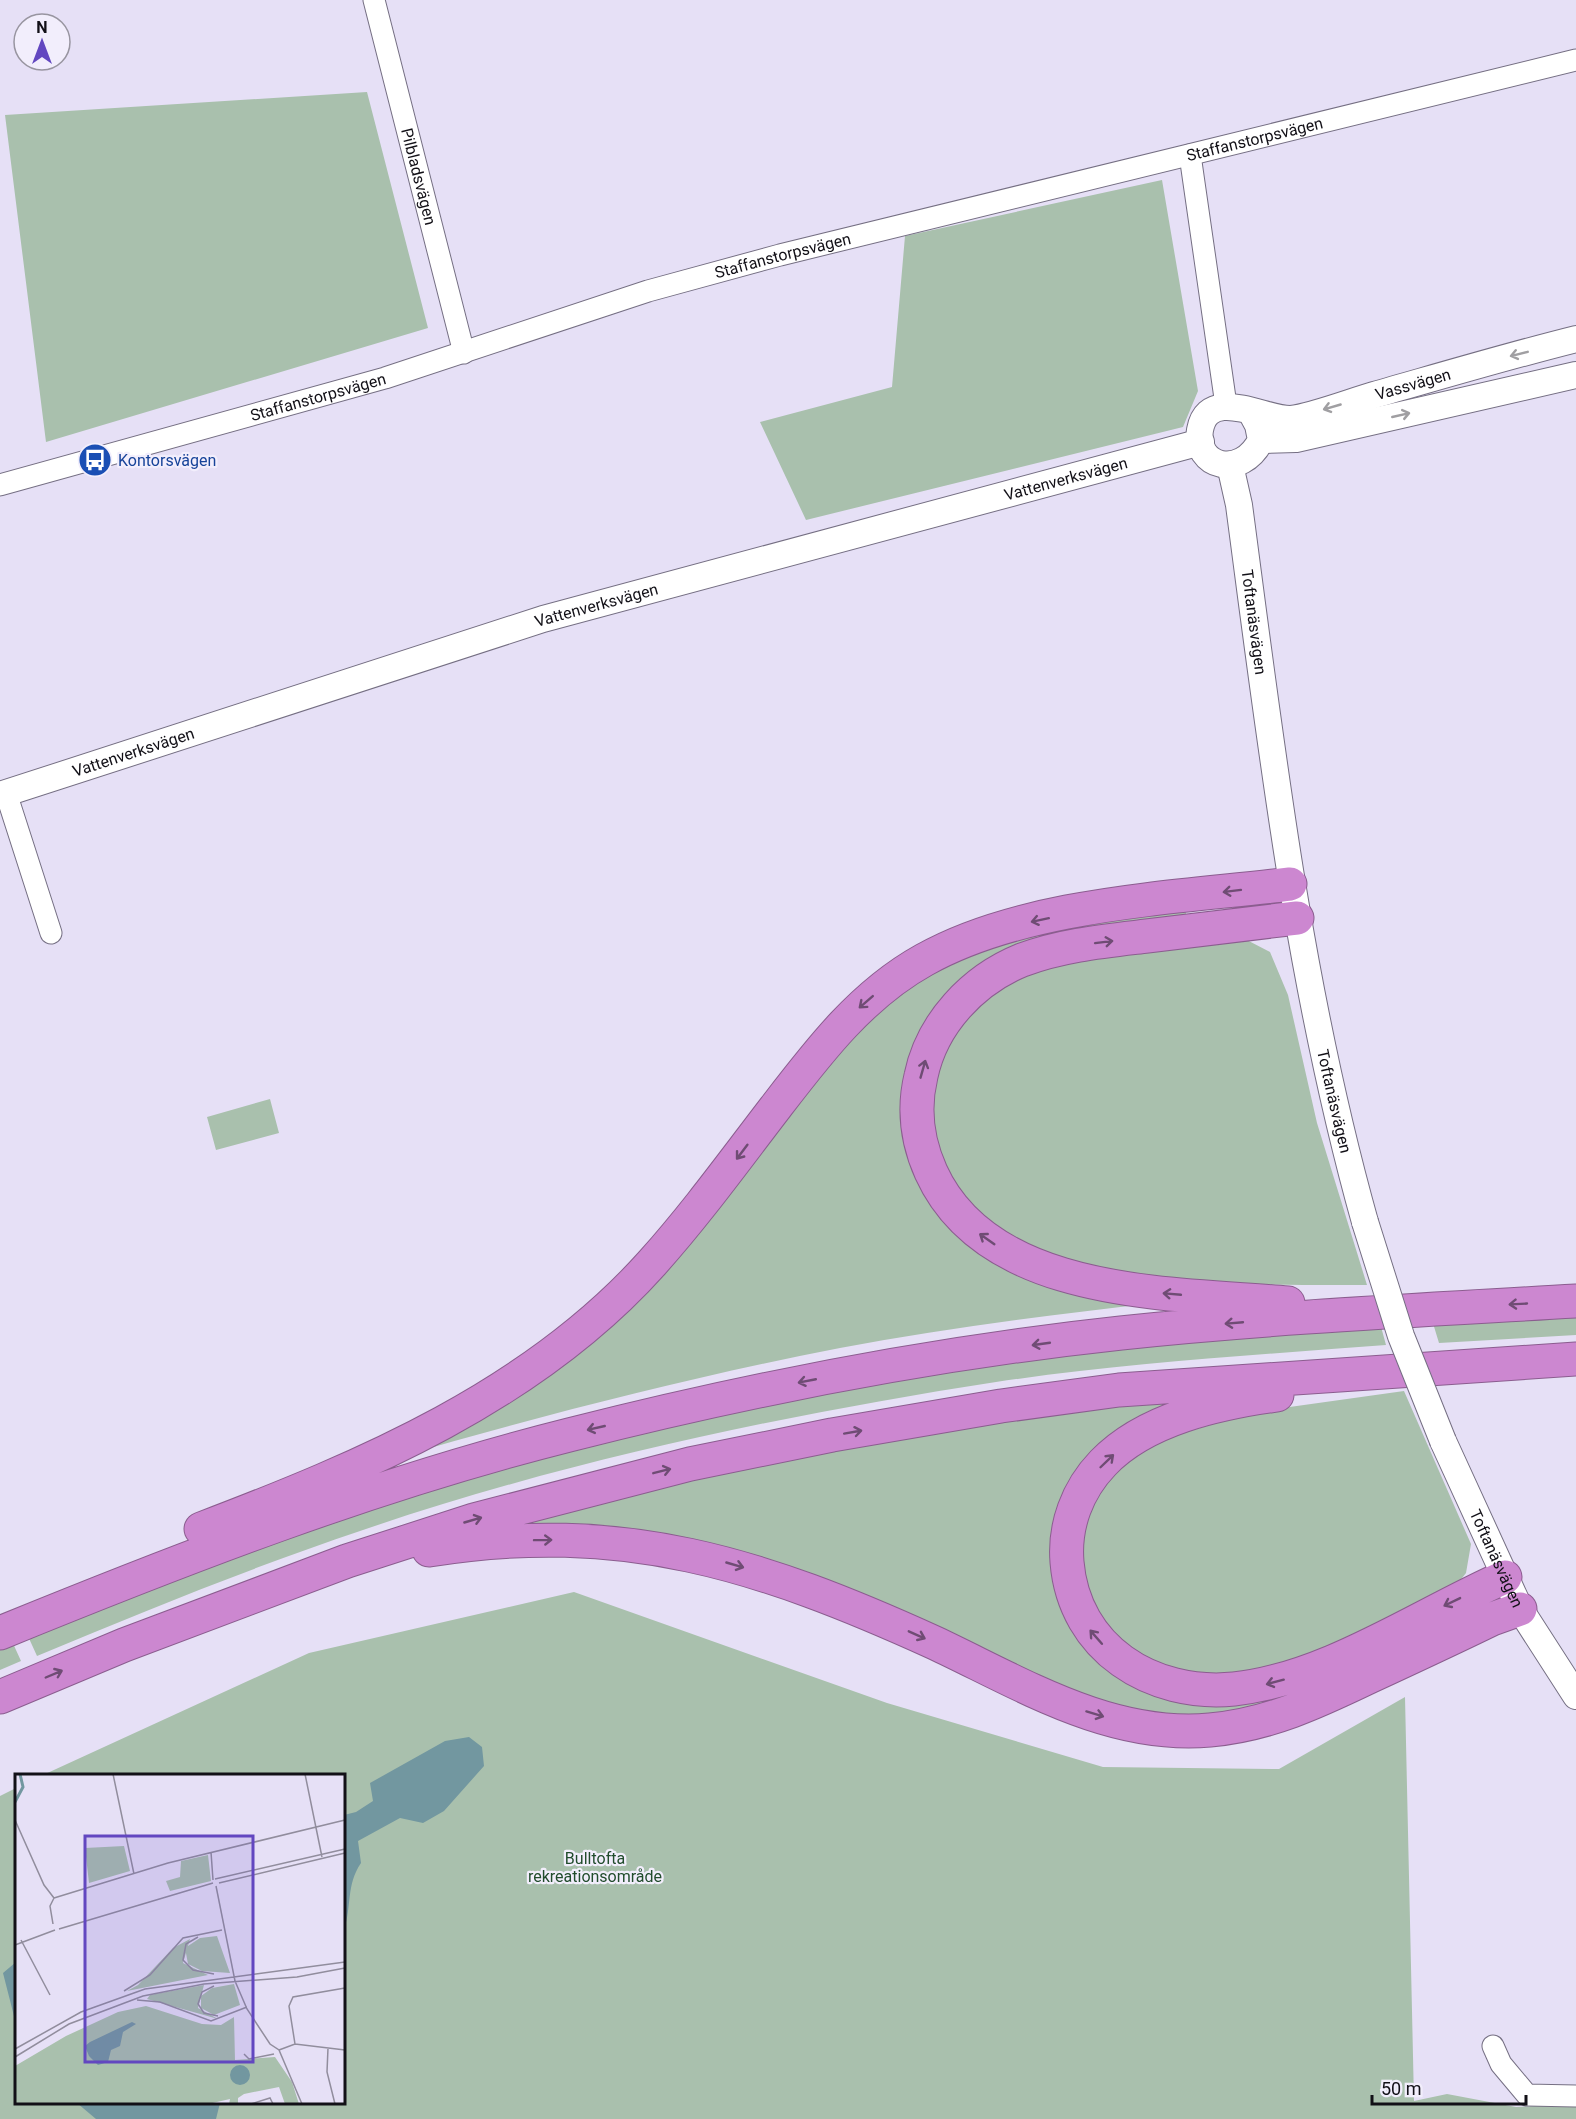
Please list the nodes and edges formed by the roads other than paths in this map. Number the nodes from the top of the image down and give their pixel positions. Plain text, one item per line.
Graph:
1 (375, 0) edge
2 (1576, 60) edge
3 (1190, 155) junction
4 (1576, 339) edge
5 (464, 353) junction
6 (1576, 375) edge
7 (1226, 405) junction
8 (1251, 412) junction
9 (1261, 440) junction
10 (1201, 442) junction
11 (1230, 465) junction
12 (0, 485) edge
13 (3, 794) edge
14 (1290, 884) junction
15 (1296, 918) junction
16 (51, 933) dead end
17 (1576, 1301) edge
18 (1376, 1311) junction
19 (1575, 1359) edge
20 (1505, 1577) junction
21 (220, 1608) junction
22 (1520, 1609) junction
23 (0, 1615) edge
24 (0, 1633) edge
25 (1576, 1696) edge
26 (0, 1697) edge
27 (1493, 2046) dead end
28 (1576, 2096) edge

1 - 5 street, Pilbladsvägen
2 - 3 street, Staffanstorpsvägen
3 - 5 street, Staffanstorpsvägen
3 - 7 street
4 -> 8 street, Vassvägen
5 - 12 street, Staffanstorpsvägen
9 -> 6 street, Vassvägen
7 - 8 street
7 - 10 street
8 - 9 street
9 - 11 street
10 - 11 street
10 - 13 street, Vattenverksvägen
11 - 14 street, Toftanäsvägen
13 - 16 street
14 - 15 street, Toftanäsvägen
14 -> 23 highway
18 -> 15 highway
15 - 20 street, Toftanäsvägen, bridge
17 -> 18 highway
18 -> 24 highway
20 -> 19 highway
21 -> 19 highway
20 - 22 street, Toftanäsvägen
21 -> 22 highway
26 -> 21 highway
22 - 25 street, Toftanäsvägen
27 - 28 street

